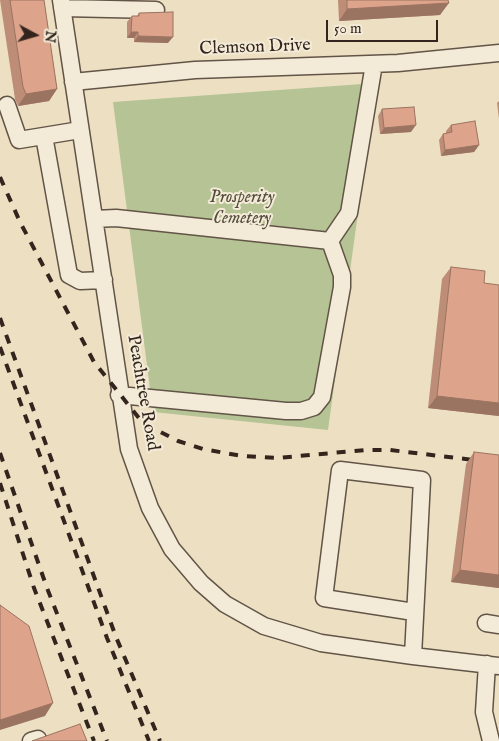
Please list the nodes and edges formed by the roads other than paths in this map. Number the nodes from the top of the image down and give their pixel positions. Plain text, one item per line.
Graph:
1 (61, 4) edge
2 (122, 5) edge
3 (156, 10) edge
4 (499, 53) edge
5 (374, 64) junction
6 (73, 82) junction
7 (7, 105) dead end
8 (80, 130) junction
9 (44, 136) junction
10 (94, 219) junction
11 (330, 241) junction
12 (104, 280) junction
13 (119, 395) junction
14 (414, 612) junction
15 (412, 656) junction
16 (493, 665) edge
17 (490, 741) edge

1 - 2 street
1 - 6 street, Peachtree Road
2 - 3 street
4 - 5 street, Clemson Drive
5 - 6 street, Clemson Drive
5 - 11 street
6 - 8 street, Peachtree Road
7 - 9 street
8 - 9 street
8 - 10 street, Peachtree Road
9 - 12 street
10 - 11 street
10 - 12 street, Peachtree Road
11 - 13 street
12 - 13 street, Peachtree Road
13 - 15 street, Peachtree Road
14 - 14 street
14 - 15 street
15 - 16 street, Peachtree Road
16 - 17 street

